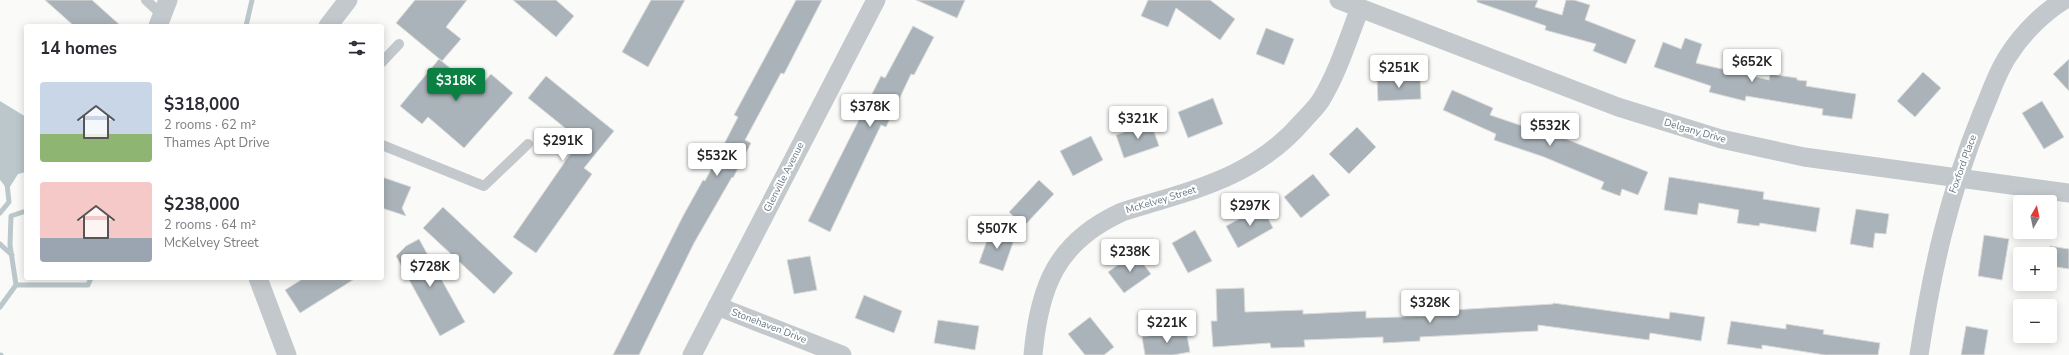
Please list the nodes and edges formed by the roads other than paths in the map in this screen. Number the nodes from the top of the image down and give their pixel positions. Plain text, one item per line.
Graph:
1 (146, 0) edge
2 (348, 0) edge
3 (876, 0) edge
4 (1339, 0) edge
5 (2064, 0) edge
6 (1360, 8) junction
7 (162, 13) edge
8 (330, 24) edge
9 (398, 44) dead end
10 (384, 60) edge
11 (528, 144) dead end
12 (384, 147) edge
13 (1958, 178) junction
14 (2069, 193) edge
15 (259, 280) edge
16 (717, 306) junction
17 (286, 355) edge
18 (692, 355) edge
19 (842, 355) edge
20 (1033, 355) edge
21 (1919, 355) edge

1 - 7 lane
2 - 8 street
3 - 16 street, Glenville Avenue
4 - 6 street, Delgany Drive
5 - 13 street, Foxford Place
6 - 13 street, Delgany Drive
6 - 20 street, McKelvey Street
9 - 10 lane
11 - 12 lane
13 - 14 street, Delgany Drive
13 - 21 street, Foxford Place
15 - 17 street
16 - 18 street, Glenville Avenue
16 - 19 street, Stonehaven Drive

